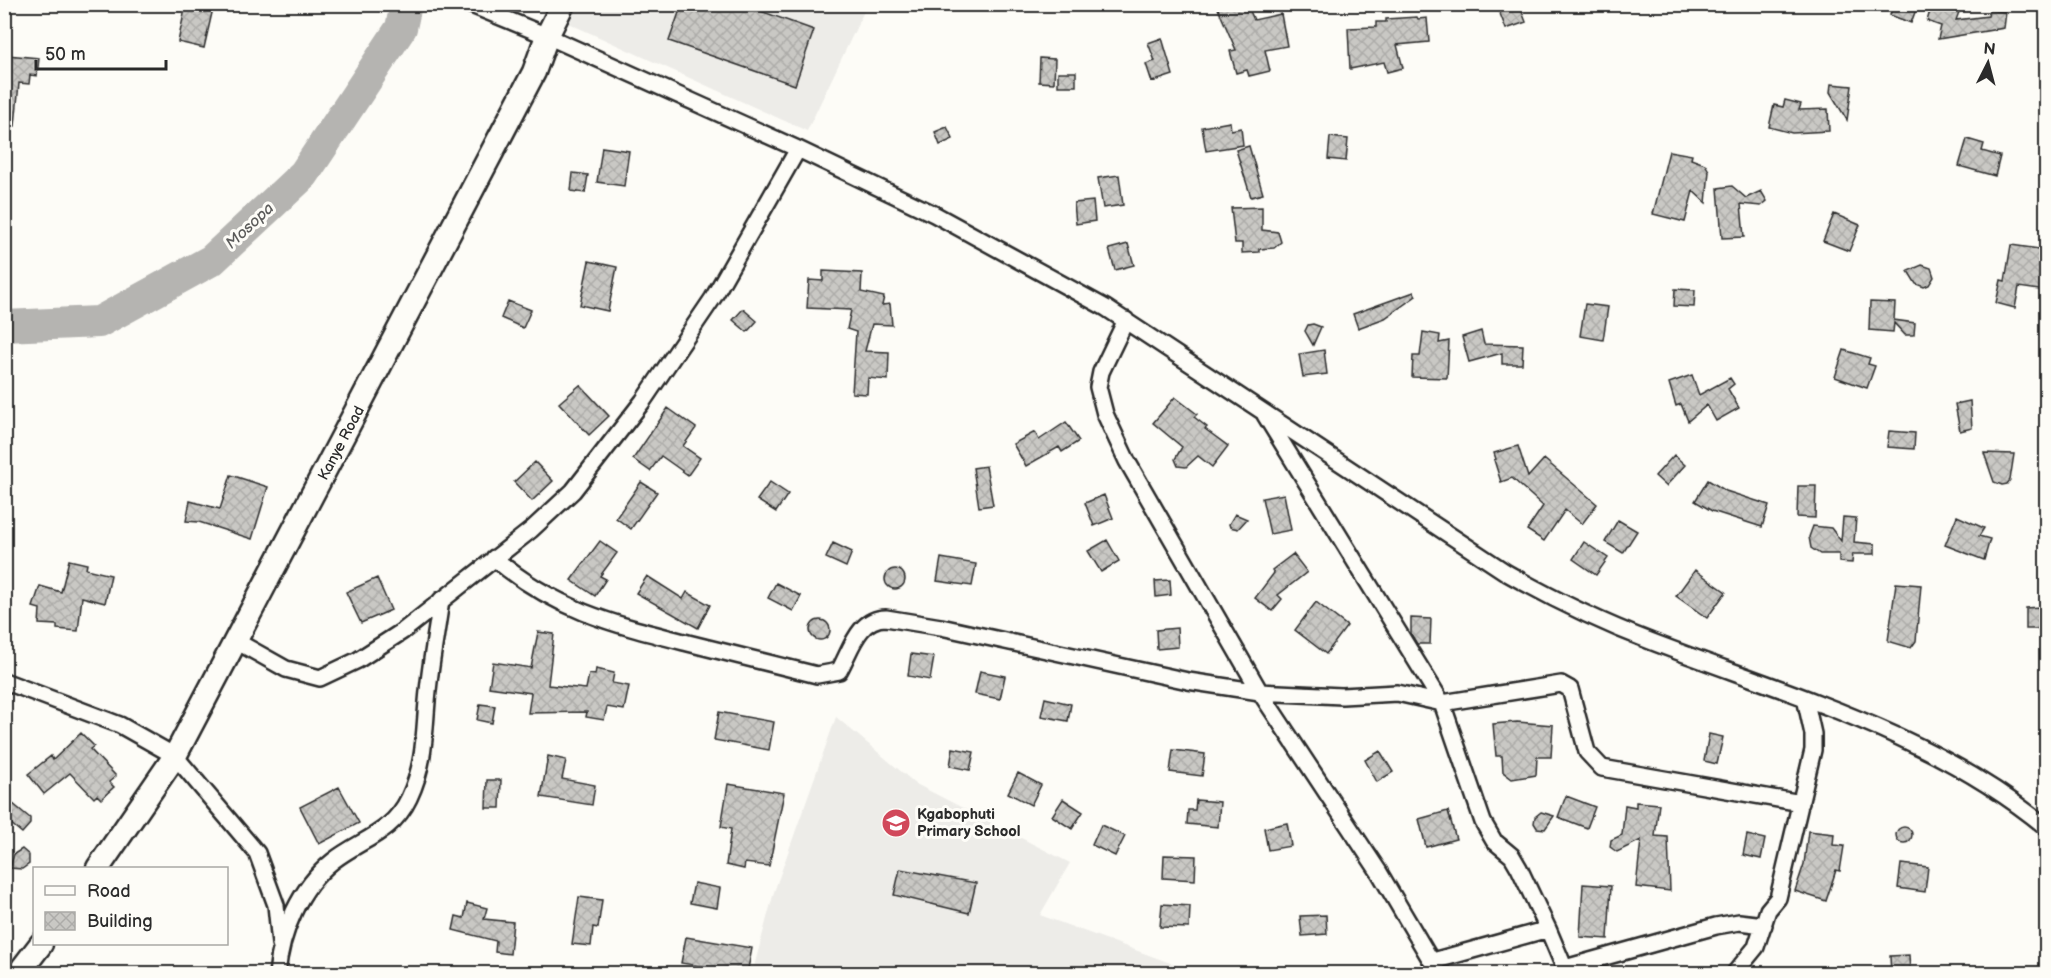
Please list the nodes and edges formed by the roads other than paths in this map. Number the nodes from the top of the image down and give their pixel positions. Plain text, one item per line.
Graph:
1 (470, 4) edge
2 (563, 4) edge
3 (547, 36) junction
4 (798, 149) junction
5 (1126, 320) junction
6 (1263, 411) junction
7 (494, 558) junction
8 (441, 600) junction
9 (236, 641) junction
10 (4, 681) edge
11 (1260, 692) junction
12 (1805, 698) junction
13 (1442, 703) junction
14 (175, 756) junction
15 (1801, 803) junction
16 (2046, 827) edge
17 (99, 867) edge
18 (1764, 925) junction
19 (1548, 929) junction
20 (40, 945) edge
21 (280, 947) junction
22 (1436, 967) edge
23 (1566, 971) edge
24 (18, 974) edge
25 (277, 974) edge
26 (1734, 974) edge

1 - 3 street
2 - 3 main road, Kanye Road
3 - 4 street
3 - 9 main road, Kanye Road
4 - 5 street
4 - 7 street
5 - 6 street
5 - 11 street
6 - 12 street
6 - 13 street
7 - 8 street
7 - 11 street
8 - 9 street
8 - 21 street
9 - 14 main road, Kanye Road
10 - 14 street
11 - 13 street
11 - 22 street
12 - 15 street
12 - 16 street
13 - 15 street
13 - 19 street
14 - 17 main road, Kanye Road
14 - 21 street
15 - 18 street
18 - 23 street
18 - 26 street
19 - 22 street
19 - 23 street
20 - 24 main road
21 - 25 street

